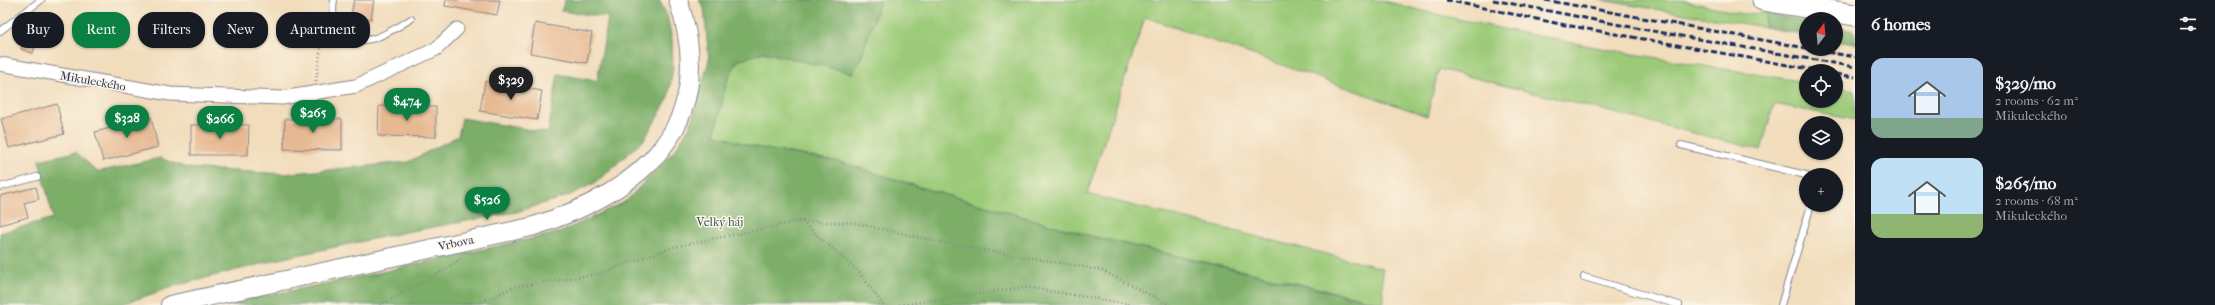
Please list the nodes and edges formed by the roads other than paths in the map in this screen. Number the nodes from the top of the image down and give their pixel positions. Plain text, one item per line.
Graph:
1 (41, 0) edge
2 (334, 0) edge
3 (678, 0) edge
4 (1763, 0) edge
5 (1855, 15) edge
6 (411, 19) dead end
7 (458, 29) dead end
8 (0, 31) edge
9 (0, 64) edge
10 (1682, 144) dead end
11 (1799, 173) edge
12 (37, 177) dead end
13 (0, 187) edge
14 (1809, 212) edge
15 (1584, 278) dead end
16 (170, 305) edge
17 (1678, 305) edge
18 (1781, 305) edge

1 - 8 lane
2 - 6 lane
3 - 16 main road, Vrbova
4 - 5 highway
7 - 9 street, Mikuleckého
10 - 11 lane
12 - 13 lane
14 - 18 lane
15 - 17 lane

